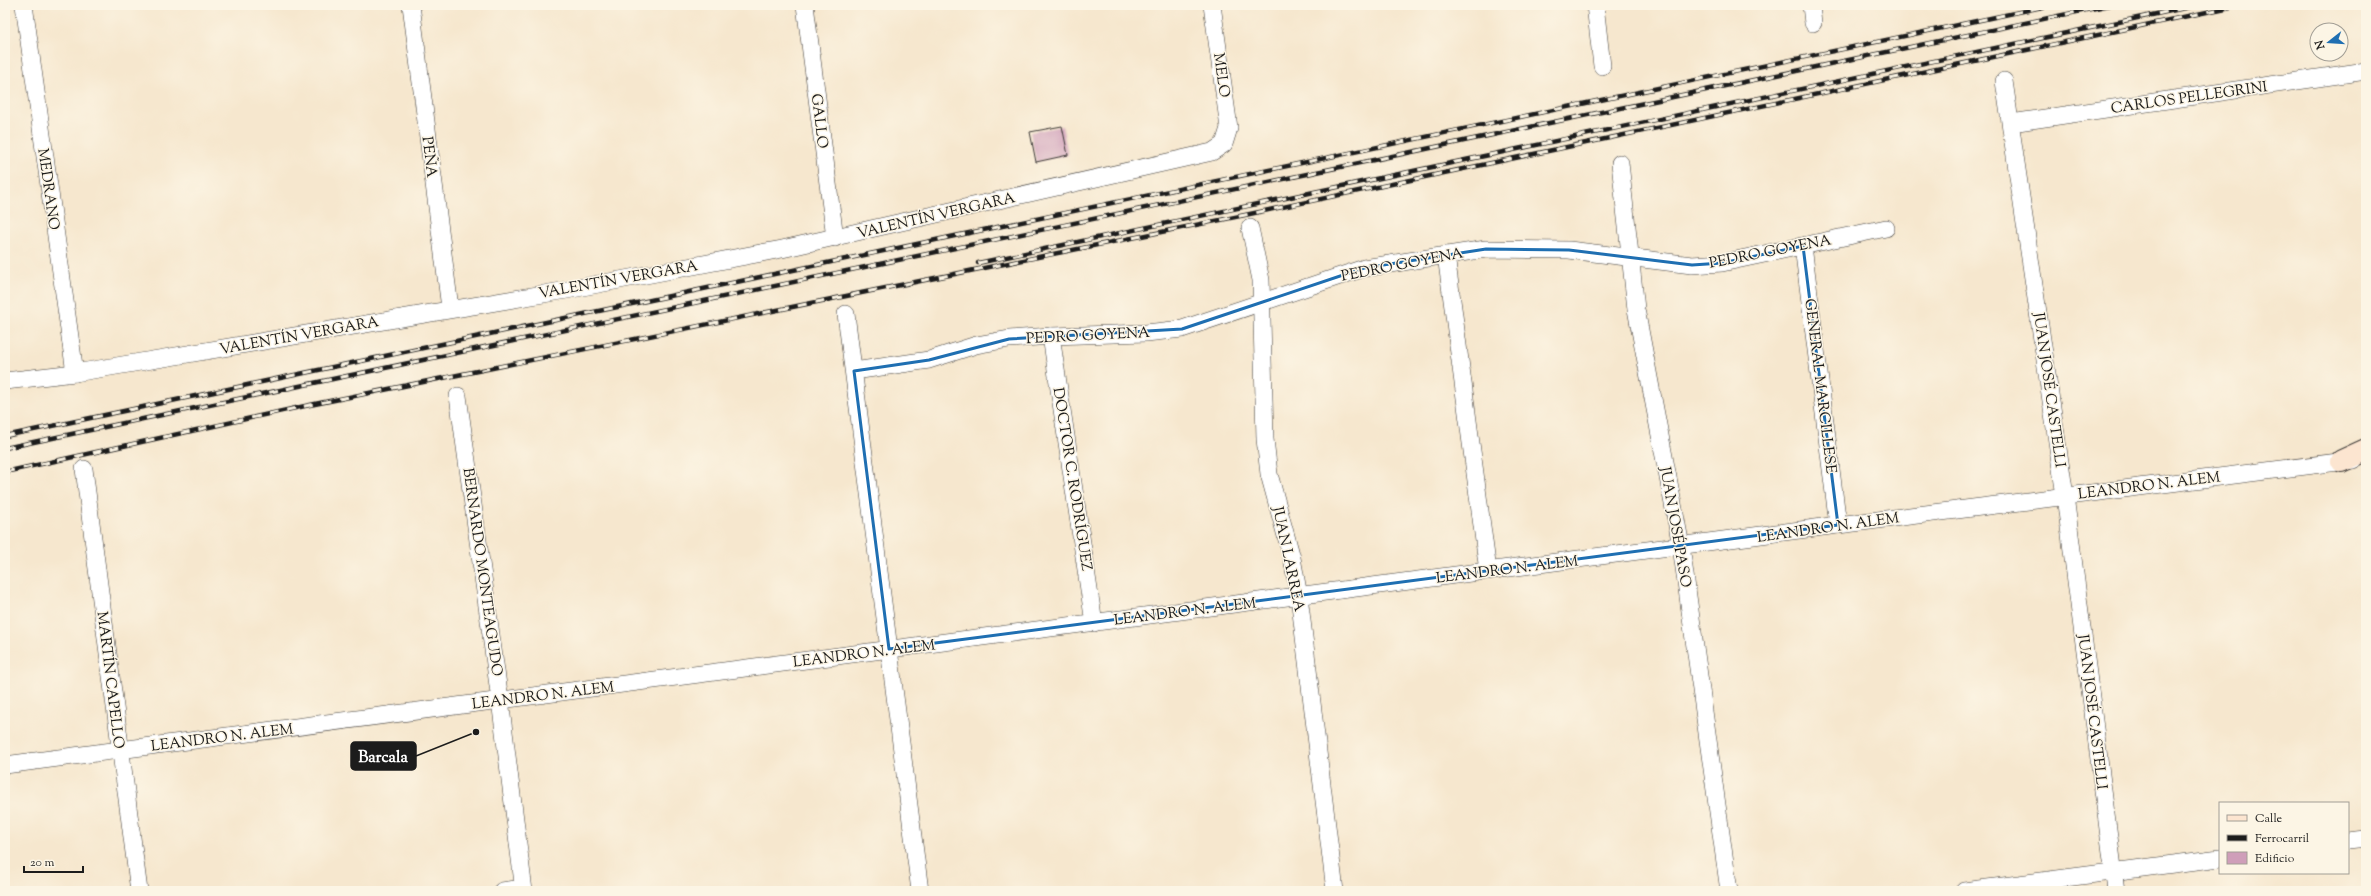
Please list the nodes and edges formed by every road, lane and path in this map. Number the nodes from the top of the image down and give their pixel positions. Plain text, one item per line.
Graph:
1 (24, 5) edge
2 (411, 5) edge
3 (805, 5) edge
4 (1212, 5) edge
5 (1595, 5) edge
6 (1811, 5) edge
7 (1813, 23) dead end
8 (1602, 66) dead end
9 (2366, 71) edge
10 (2004, 81) dead end
11 (2011, 123) junction
12 (1224, 144) joint
13 (1620, 163) dead end
14 (1250, 228) dead end
15 (1886, 228) dead end
16 (835, 238) junction
17 (1803, 246) junction
18 (1446, 255) junction
19 (1628, 256) junction
20 (1262, 303) junction
21 (450, 308) junction
22 (846, 314) dead end
23 (1051, 336) junction
24 (854, 371) junction
25 (75, 373) junction
26 (5, 381) edge
27 (458, 396) dead end
28 (2366, 450) edge
29 (2366, 458) edge
30 (2342, 461) junction
31 (84, 469) dead end
32 (2065, 496) junction
33 (1838, 525) junction
34 (1681, 546) junction
35 (1488, 571) junction
36 (1299, 596) junction
37 (1094, 623) junction
38 (889, 650) junction
39 (500, 700) junction
40 (120, 750) junction
41 (5, 765) edge
42 (2366, 839) edge
43 (2349, 841) edge
44 (2219, 858) edge
45 (2114, 872) junction
46 (523, 890) edge
47 (139, 891) edge
48 (502, 891) edge
49 (920, 891) edge
50 (1335, 891) edge
51 (1729, 891) edge
52 (1964, 891) edge
53 (2116, 891) edge

1 - 25 street, MEDRANO
2 - 21 street, PEÑA
3 - 16 street, GALLO
4 - 12 street, MELO
5 - 8 street
6 - 7 street
9 - 11 street, CARLOS PELLEGRINI
10 - 11 street, JUAN JOSÉ CASTELLI
11 - 32 street, JUAN JOSÉ CASTELLI
12 - 16 street, VALENTÍN VERGARA
13 - 19 street, JUAN JOSÉ PASO
14 - 20 street, JUAN LARREA
15 - 17 street, PEDRO GOYENA
16 - 21 street, VALENTÍN VERGARA
17 - 19 street, PEDRO GOYENA
17 - 33 street, GENERAL MARCILLESE
18 - 19 street, PEDRO GOYENA
18 - 20 street, PEDRO GOYENA
18 - 35 street
19 - 34 street, JUAN JOSÉ PASO
20 - 23 street, PEDRO GOYENA
20 - 36 street, JUAN LARREA
21 - 25 street, VALENTÍN VERGARA
22 - 24 street
23 - 24 street, PEDRO GOYENA
23 - 37 street, DOCTOR C. RODRÍGUEZ
24 - 38 street
25 - 26 street, VALENTÍN VERGARA
27 - 39 street, BERNARDO MONTEAGUDO
28 - 30 street
29 - 30 street, LEANDRO N. ALEM
30 - 32 street, LEANDRO N. ALEM
31 - 40 street, MARTÍN CAPELLO
32 - 33 street, LEANDRO N. ALEM
32 - 45 street, JUAN JOSÉ CASTELLI
33 - 34 street, LEANDRO N. ALEM
34 - 35 street, LEANDRO N. ALEM
34 - 51 street, JUAN JOSÉ PASO
35 - 36 street, LEANDRO N. ALEM
36 - 37 street, LEANDRO N. ALEM
36 - 50 street, JUAN LARREA
37 - 38 street, LEANDRO N. ALEM
38 - 39 street, LEANDRO N. ALEM
38 - 49 street
39 - 40 street, LEANDRO N. ALEM
39 - 46 street, BERNARDO MONTEAGUDO
40 - 41 street, LEANDRO N. ALEM
40 - 47 street, MARTÍN CAPELLO
42 - 43 street
44 - 45 street
45 - 52 street
45 - 53 street, JUAN JOSÉ CASTELLI
46 - 48 street

